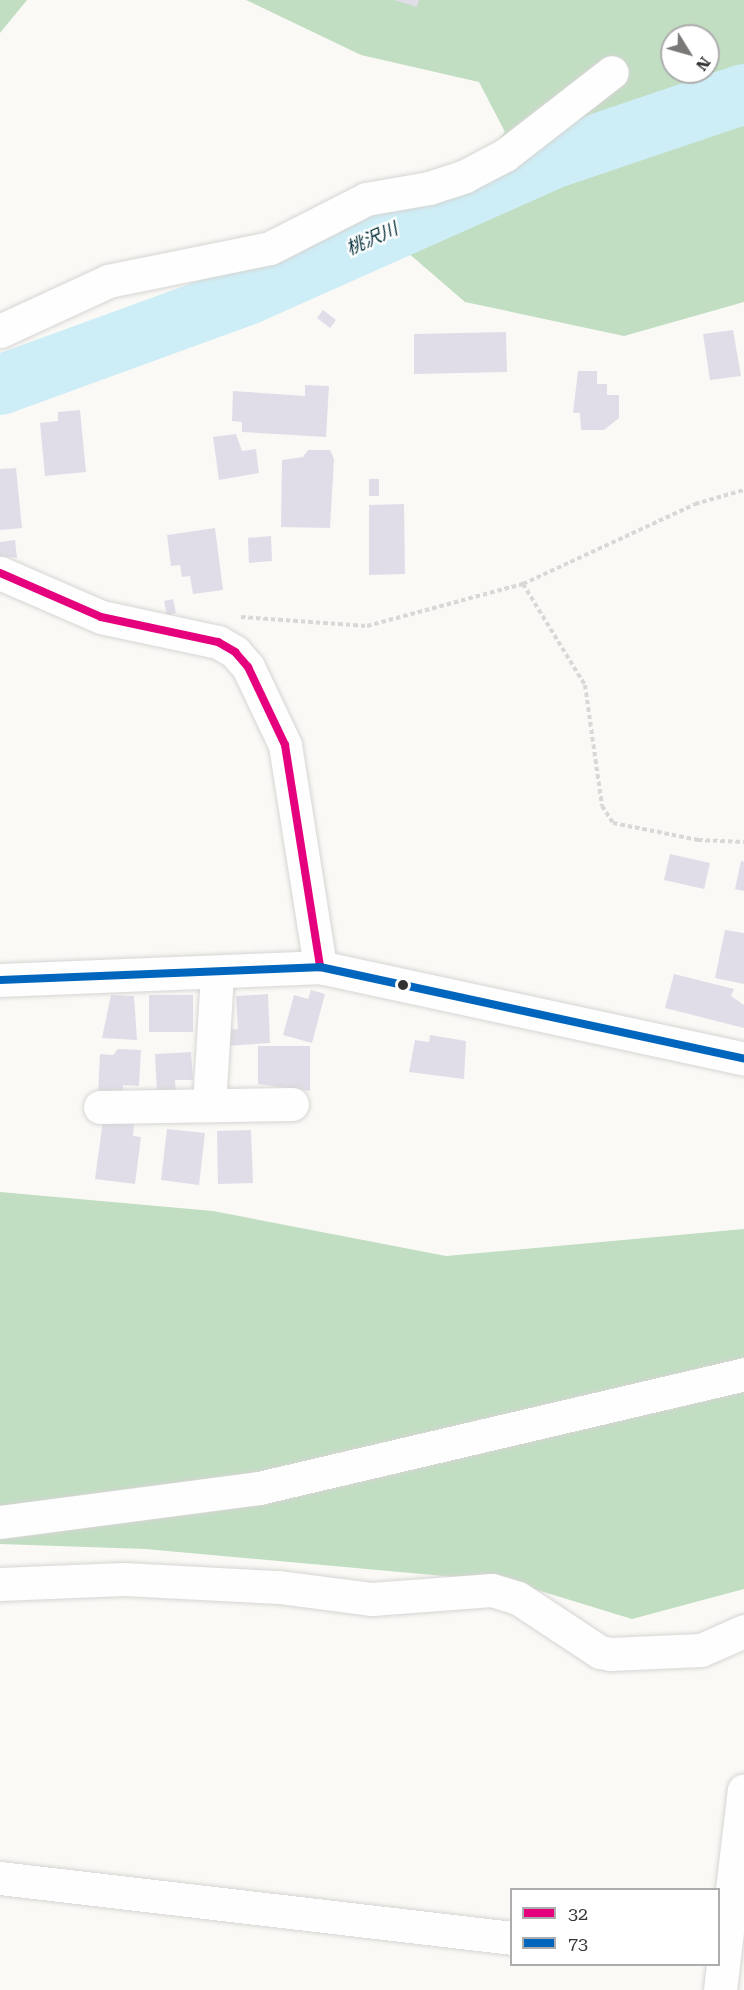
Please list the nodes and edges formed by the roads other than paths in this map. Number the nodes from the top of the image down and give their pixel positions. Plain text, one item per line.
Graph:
1 (612, 72) dead end
2 (0, 331) edge
3 (0, 573) edge
4 (320, 967) junction
5 (217, 973) junction
6 (0, 980) edge
7 (744, 1059) edge
8 (292, 1104) dead end
9 (209, 1105) junction
10 (100, 1107) dead end
11 (744, 1374) edge
12 (0, 1522) edge
13 (0, 1584) edge
14 (744, 1631) edge
15 (744, 1790) edge
16 (0, 1878) edge
17 (510, 1938) edge
18 (727, 1970) edge

1 - 2 street
3 - 4 street
4 - 5 street
4 - 7 street
5 - 6 street
5 - 9 street
8 - 9 street
9 - 10 street
11 - 12 street
13 - 14 street
15 - 18 street
16 - 17 street

